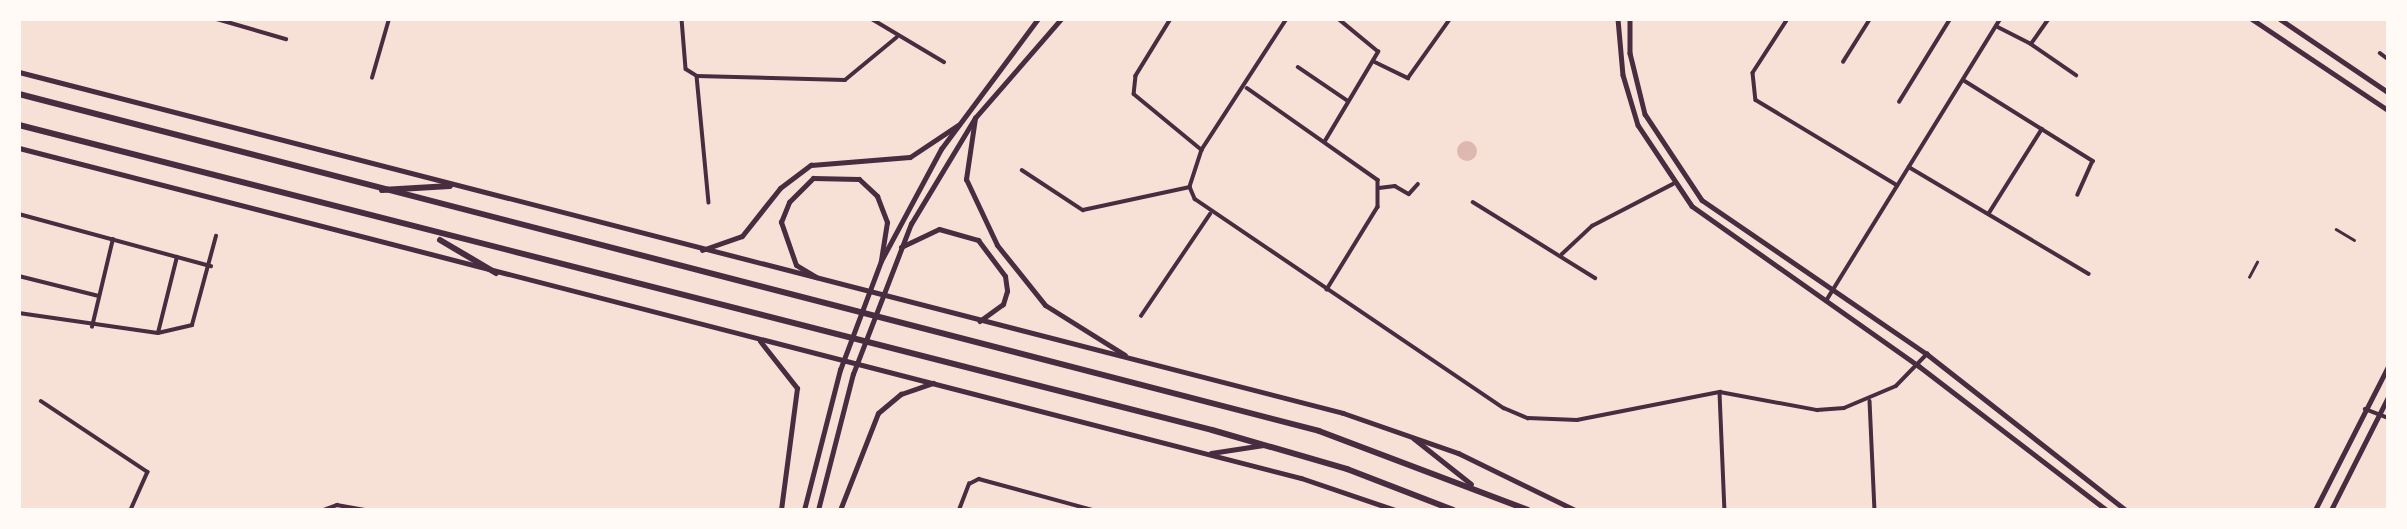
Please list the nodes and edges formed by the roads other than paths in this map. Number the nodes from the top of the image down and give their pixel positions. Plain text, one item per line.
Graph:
1 (217, 19) edge
2 (388, 19) edge
3 (682, 19) edge
4 (872, 19) edge
5 (1038, 19) edge
6 (1061, 19) edge
7 (1171, 19) edge
8 (1287, 19) edge
9 (1338, 19) edge
10 (1450, 19) edge
11 (1618, 19) edge
12 (1630, 19) edge
13 (1788, 19) edge
14 (1870, 19) edge
15 (1950, 19) edge
16 (2000, 19) edge
17 (2252, 19) edge
18 (2280, 19) edge
19 (2048, 20) edge
20 (1998, 27) junction
21 (897, 37) junction
22 (286, 39) dead end
23 (2031, 44) junction
24 (2379, 53) dead end
25 (2388, 59) edge
26 (944, 62) dead end
27 (1375, 62) junction
28 (1843, 62) dead end
29 (1298, 67) dead end
30 (19, 72) edge
31 (2076, 75) dead end
32 (696, 76) junction
33 (372, 78) dead end
34 (1964, 81) junction
35 (1246, 88) junction
36 (2388, 92) edge
37 (19, 94) edge
38 (1348, 101) junction
39 (1899, 102) dead end
40 (2388, 110) edge
41 (975, 118) junction
42 (19, 125) edge
43 (958, 125) junction
44 (2042, 129) junction
45 (1325, 141) junction
46 (19, 148) edge
47 (1202, 150) junction
48 (1909, 166) junction
49 (1022, 170) dead end
50 (1418, 184) dead end
51 (1673, 184) junction
52 (450, 186) junction
53 (1898, 186) junction
54 (1190, 187) junction
55 (1379, 188) junction
56 (377, 191) junction
57 (2078, 195) dead end
58 (709, 202) dead end
59 (1473, 202) dead end
60 (19, 214) edge
61 (1210, 214) junction
62 (1989, 214) junction
63 (2336, 229) dead end
64 (432, 235) junction
65 (216, 236) dead end
66 (113, 239) junction
67 (2354, 240) dead end
68 (901, 247) junction
69 (698, 251) junction
70 (1562, 254) junction
71 (177, 257) junction
72 (881, 261) junction
73 (2257, 262) dead end
74 (211, 266) junction
75 (496, 273) junction
76 (2089, 274) dead end
77 (19, 276) edge
78 (2249, 277) dead end
79 (1595, 278) dead end
80 (821, 281) junction
81 (1327, 289) junction
82 (1833, 292) junction
83 (99, 296) junction
84 (1826, 301) junction
85 (19, 313) edge
86 (1141, 316) dead end
87 (980, 321) junction
88 (92, 327) junction
89 (158, 333) junction
90 (754, 337) junction
91 (1927, 354) junction
92 (1134, 360) junction
93 (1919, 366) junction
94 (2388, 367) edge
95 (933, 383) junction
96 (1720, 392) junction
97 (2388, 397) edge
98 (41, 401) dead end
99 (1870, 401) junction
100 (2365, 409) junction
101 (2378, 415) junction
102 (2388, 418) edge
103 (1408, 434) junction
104 (1265, 445) junction
105 (1208, 454) junction
106 (1471, 484) junction
107 (2125, 509) edge
108 (131, 510) edge
109 (324, 510) edge
110 (365, 510) edge
111 (781, 510) edge
112 (804, 510) edge
113 (818, 510) edge
114 (840, 510) edge
115 (959, 510) edge
116 (1093, 510) edge
117 (1395, 510) edge
118 (1453, 510) edge
119 (1528, 510) edge
120 (1575, 510) edge
121 (1725, 510) edge
122 (1875, 510) edge
123 (2107, 510) edge
124 (2315, 510) edge
125 (2331, 510) edge

1 - 22 street
2 - 33 street
3 - 32 street
4 - 21 street
5 - 43 main road
6 - 41 main road
7 - 47 street
8 - 35 street
9 - 27 street
10 - 27 street
11 - 51 main road
12 - 82 main road
13 - 53 street
14 - 28 street
15 - 39 street
16 - 20 street
17 - 40 main road
18 - 36 main road
19 - 23 street
20 - 23 street
20 - 34 street
21 - 26 street
21 - 32 street
23 - 31 street
24 - 25 street
27 - 38 street
29 - 38 street
30 - 52 highway
32 - 58 street
34 - 44 street
34 - 48 street
35 - 45 street
35 - 47 street
37 - 56 highway
38 - 45 street
41 - 68 main road
41 - 92 highway
42 - 64 highway
43 - 69 highway
43 - 72 main road
44 - 57 street
44 - 62 street
45 - 55 street
46 - 75 highway
47 - 54 street
48 - 53 street
48 - 62 street
49 - 54 street
50 - 55 street
51 - 70 street
51 - 84 main road
52 - 56 highway
52 - 69 highway
53 - 82 street
54 - 61 street
55 - 81 street
56 - 106 highway
59 - 70 street
60 - 66 street
61 - 81 street
61 - 86 street
62 - 76 street
63 - 67 street
64 - 75 highway
64 - 104 highway
65 - 74 street
66 - 71 street
66 - 83 street
68 - 87 highway
68 - 113 main road
69 - 80 highway
70 - 79 street
71 - 74 street
71 - 89 street
72 - 80 highway
72 - 112 main road
73 - 78 street
74 - 89 street
75 - 90 highway
77 - 83 street
80 - 87 highway
81 - 96 street
82 - 84 street
82 - 91 main road
83 - 88 street
84 - 93 main road
85 - 88 street
87 - 92 highway
88 - 89 street
90 - 95 highway
90 - 111 highway
91 - 93 street
91 - 107 main road
92 - 103 highway
93 - 99 street
93 - 123 main road
94 - 100 main road
95 - 105 highway
95 - 114 highway
96 - 99 street
96 - 121 street
97 - 101 main road
98 - 108 street
99 - 122 street
100 - 101 street
100 - 124 main road
101 - 102 street
101 - 125 main road
103 - 106 highway
103 - 120 highway
104 - 105 highway
104 - 118 highway
105 - 117 highway
106 - 119 highway
109 - 110 street
115 - 116 street

